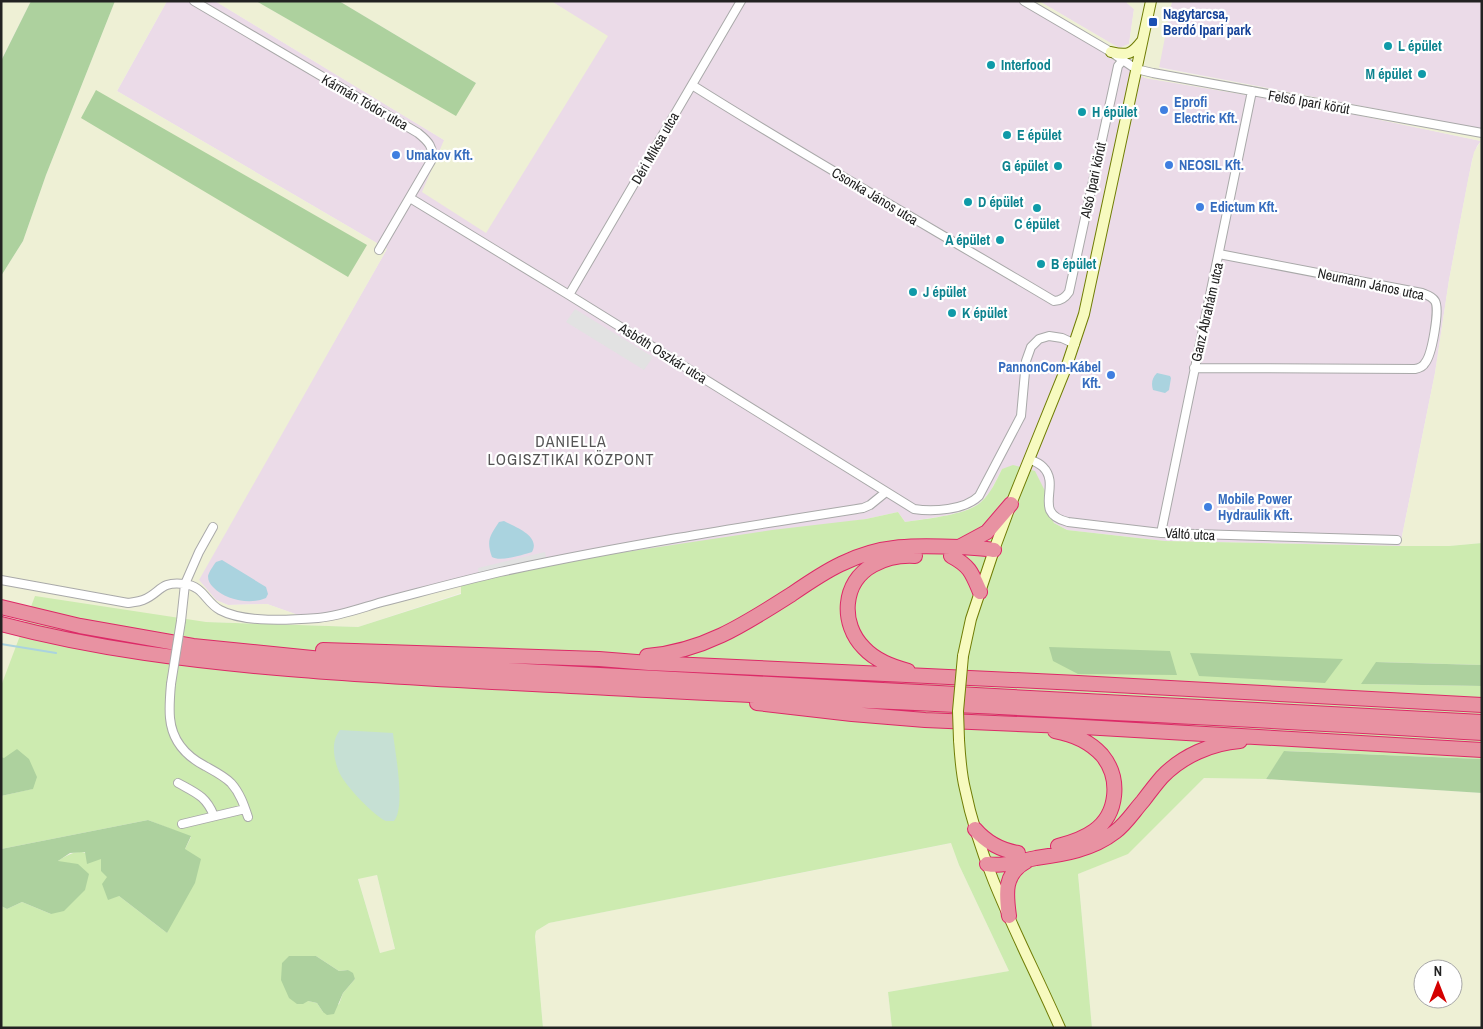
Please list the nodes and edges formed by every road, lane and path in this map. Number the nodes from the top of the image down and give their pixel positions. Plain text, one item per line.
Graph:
1 (194, 1) edge
2 (740, 1) edge
3 (1024, 1) edge
4 (1151, 1) edge
5 (1143, 40) junction
6 (1112, 52) junction
7 (1123, 60) junction
8 (1136, 69) junction
9 (692, 85) junction
10 (1252, 91) junction
11 (1482, 133) edge
12 (410, 198) junction
13 (379, 250) dead end
14 (1220, 254) junction
15 (569, 295) junction
16 (1061, 300) joint
17 (1074, 344) junction
18 (1194, 368) junction
19 (1029, 459) junction
20 (886, 492) junction
21 (1011, 504) junction
22 (213, 527) dead end
23 (1161, 533) junction
24 (1397, 540) dead end
25 (994, 550) junction
26 (955, 552) junction
27 (1, 580) edge
28 (186, 584) junction
29 (980, 592) junction
30 (1, 607) edge
31 (1, 624) edge
32 (193, 646) junction
33 (599, 659) junction
34 (940, 677) junction
35 (702, 693) junction
36 (1478, 705) edge
37 (1482, 722) edge
38 (1010, 724) junction
39 (1482, 733) edge
40 (1280, 738) junction
41 (1482, 750) edge
42 (178, 783) dead end
43 (245, 808) junction
44 (214, 816) junction
45 (248, 818) dead end
46 (182, 824) dead end
47 (975, 829) junction
48 (1018, 853) junction
49 (1032, 859) junction
50 (987, 863) junction
51 (1009, 916) junction
52 (1060, 1028) edge

1 - 12 street, Kármán Tódor utca
2 - 9 street, Déri Miksa utca
3 - 6 street
4 - 5 main road
5 - 6 main road
5 - 8 main road
6 - 7 street
7 - 8 street
7 - 16 street, Alsó Ipari körút
8 - 10 street, Felső Ipari körút
8 - 17 main road
9 - 15 street, Déri Miksa utca
9 - 16 street, Csonka János utca
10 - 11 street, Felső Ipari körút
10 - 14 street, Ganz Ábrahám utca
12 - 13 street, Kármán Tódor utca
12 - 15 street, Asbóth Oszkár utca
14 - 18 street, Ganz Ábrahám utca
14 - 18 street, Neumann János utca
15 - 20 street, Asbóth Oszkár utca
17 - 19 main road
17 - 20 street, Asbóth Oszkár utca
18 - 23 street, Ganz Ábrahám utca
19 - 21 main road
19 - 23 street, Váltó utca
20 - 28 street
21 - 25 main road
21 - 26 highway
22 - 28 street
23 - 24 street, Váltó utca
25 - 26 highway
25 - 29 main road
26 - 29 highway
26 - 33 highway
26 - 34 highway
27 - 28 street
28 - 43 street, bridge
29 - 47 main road, bridge
30 - 32 highway
31 - 35 highway
32 - 33 highway
32 - 37 highway
33 - 34 highway
34 - 36 highway
35 - 38 highway
35 - 39 highway
38 - 40 highway
38 - 48 highway
40 - 41 highway
40 - 49 highway
42 - 44 street
43 - 44 street
43 - 45 street
44 - 46 street
47 - 48 highway
47 - 50 main road
48 - 50 highway
49 - 50 highway
49 - 51 highway
50 - 51 main road
51 - 52 main road

